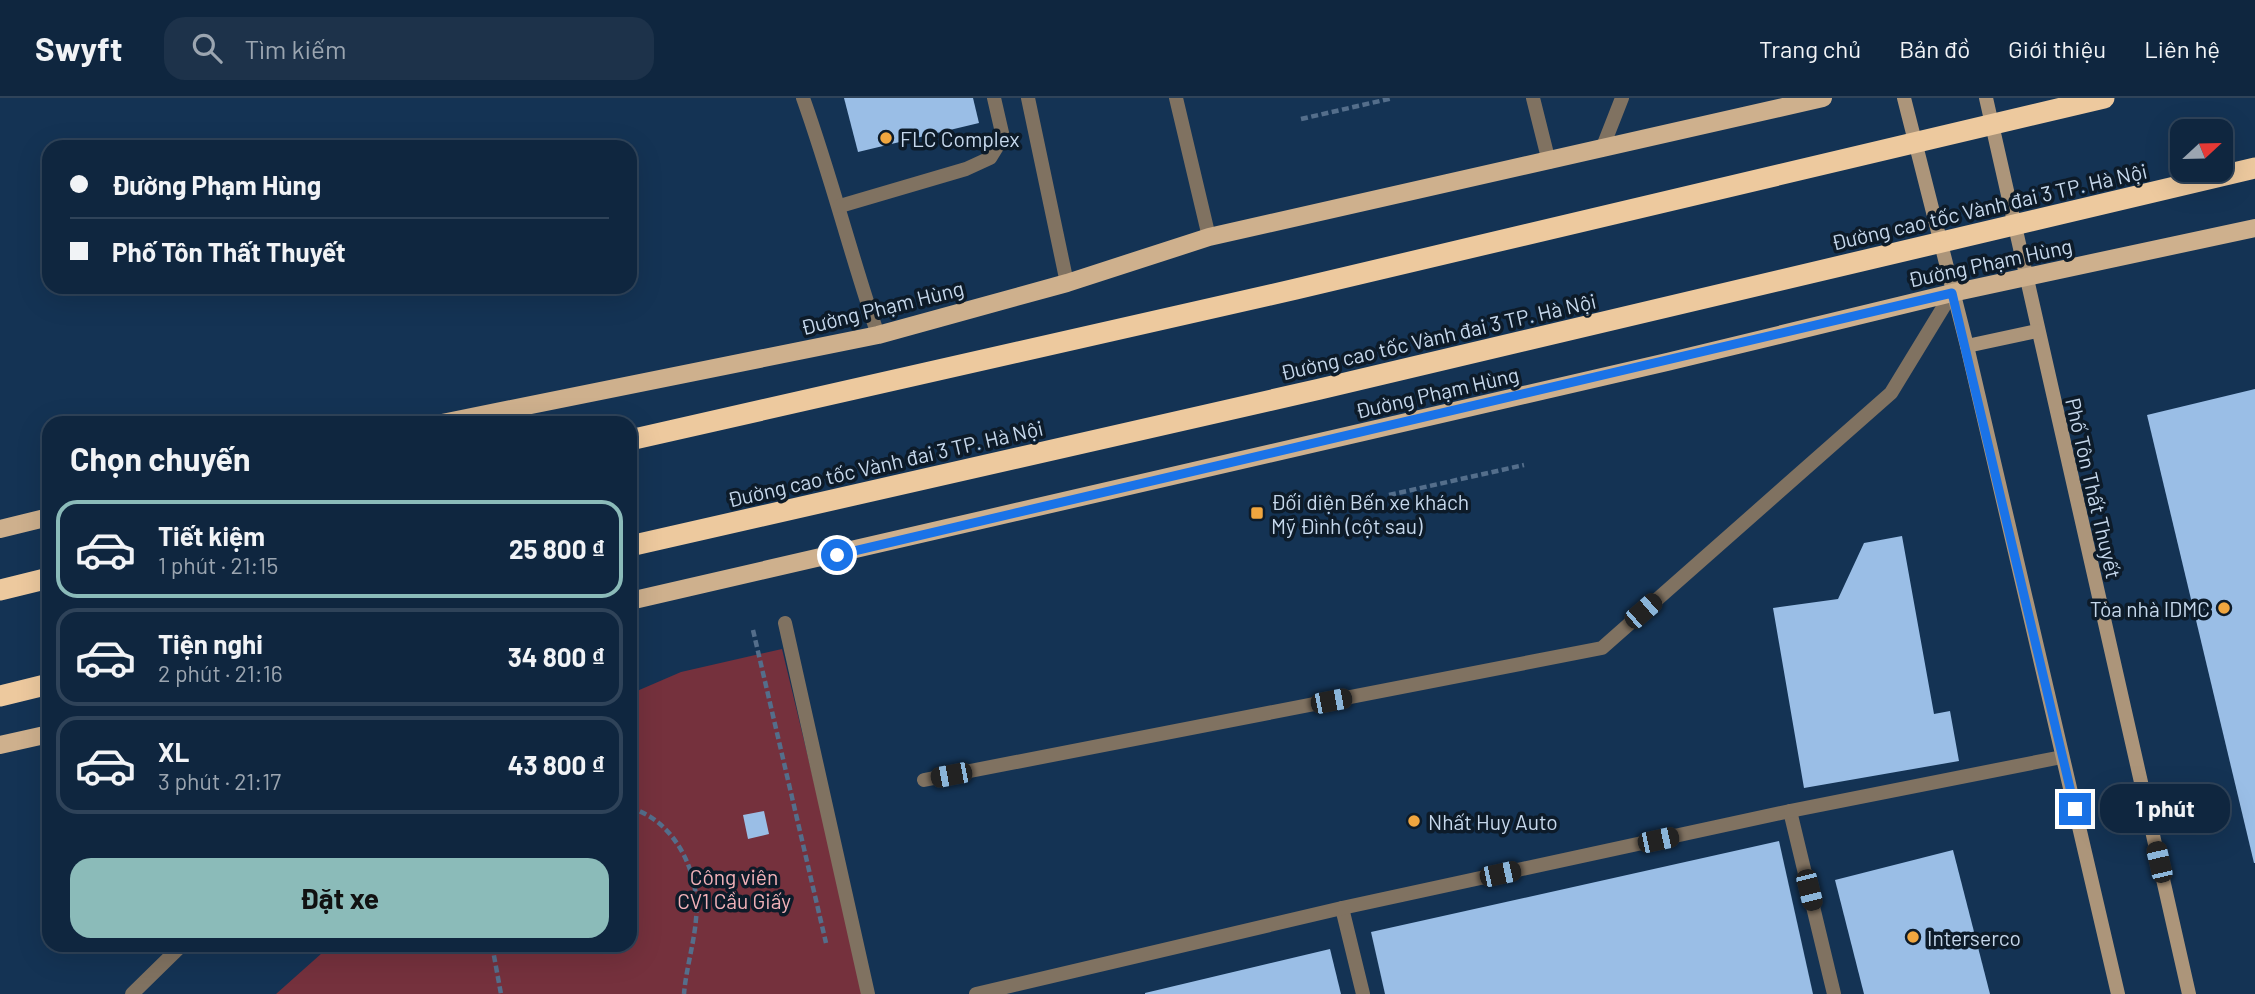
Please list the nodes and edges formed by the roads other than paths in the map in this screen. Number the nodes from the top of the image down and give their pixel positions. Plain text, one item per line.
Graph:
1 (803, 98) edge
2 (994, 98) edge
3 (1028, 98) edge
4 (1176, 98) edge
5 (1533, 98) edge
6 (1622, 98) edge
7 (1823, 98) edge
8 (1904, 98) edge
9 (1986, 98) edge
10 (2104, 98) edge
11 (1602, 149) junction
12 (1549, 162) junction
13 (2255, 168) edge
14 (840, 206) junction
15 (2255, 228) edge
16 (1209, 237) junction
17 (2026, 278) junction
18 (1067, 283) junction
19 (1952, 293) junction
20 (2037, 331) junction
21 (878, 335) junction
22 (1967, 346) junction
23 (477, 416) edge
24 (637, 438) edge
25 (42, 519) edge
26 (0, 529) edge
27 (637, 544) edge
28 (42, 580) edge
29 (0, 590) edge
30 (637, 599) edge
31 (785, 622) dead end
32 (42, 686) edge
33 (0, 696) edge
34 (42, 736) edge
35 (0, 745) edge
36 (2062, 757) junction
37 (924, 780) dead end
38 (1790, 811) junction
39 (1342, 908) junction
40 (175, 952) edge
41 (132, 994) edge
42 (868, 994) edge
43 (976, 994) edge
44 (1363, 994) edge
45 (1834, 994) edge
46 (2118, 994) edge
47 (2189, 994) edge

1 - 14 street
2 - 14 street
3 - 18 street
4 - 16 street
5 - 12 street
6 - 11 street
7 - 11 main road, Đường Phạm Hùng
8 - 19 main road
9 - 17 main road, Phố Tôn Thất Thuyết
10 - 24 highway, bridge
11 - 12 main road, Đường Phạm Hùng
12 - 16 main road, Đường Phạm Hùng
13 - 27 highway, Đường cao tốc Vành đai 3 TP. Hà Nội, bridge
14 - 21 street
15 - 17 main road, Đường Phạm Hùng
16 - 18 main road, Đường Phạm Hùng
17 - 19 main road, Đường Phạm Hùng
17 - 20 main road, Phố Tôn Thất Thuyết
18 - 21 main road, Đường Phạm Hùng
19 - 22 main road
19 - 30 main road, Đường Phạm Hùng
19 - 37 street
20 - 22 main road
20 - 47 main road, Phố Tôn Thất Thuyết
21 - 23 main road, Đường Phạm Hùng
22 - 36 main road
25 - 26 main road
28 - 29 highway
31 - 42 street
32 - 33 highway
34 - 35 main road
36 - 38 street
36 - 46 main road
38 - 39 street
38 - 45 street
39 - 43 street
39 - 44 street
40 - 41 street

